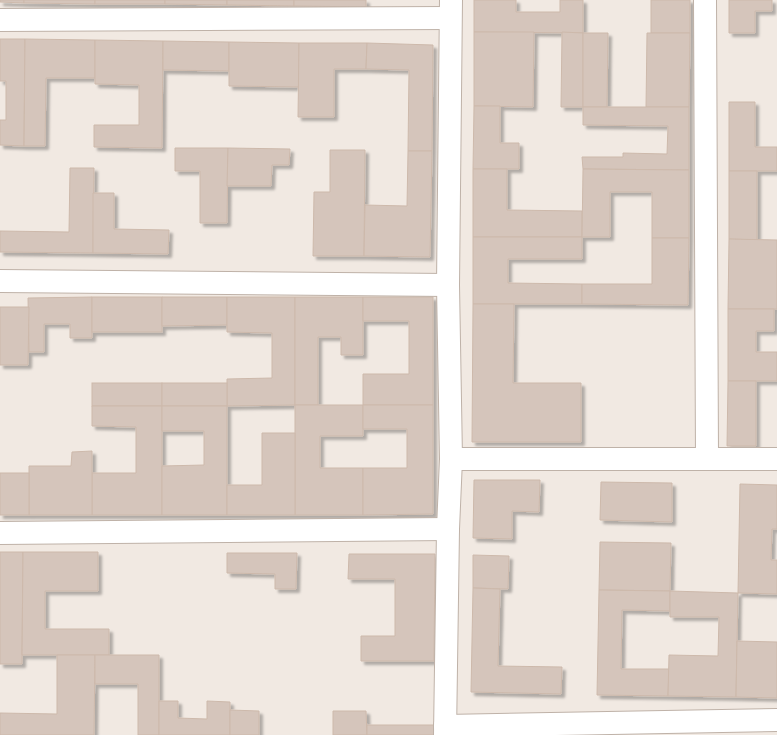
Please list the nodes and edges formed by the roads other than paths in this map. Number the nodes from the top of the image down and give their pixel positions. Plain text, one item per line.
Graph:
1 (705, 0) edge
2 (451, 9) edge
3 (0, 20) edge
4 (0, 281) edge
5 (448, 285) junction
6 (707, 458) junction
7 (451, 459) junction
8 (777, 459) edge
9 (448, 529) junction
10 (0, 533) edge
11 (777, 720) edge
12 (445, 730) edge

1 - 6 street
2 - 3 street
2 - 5 street
4 - 5 street
5 - 7 street
6 - 7 street
6 - 8 street
7 - 9 street
9 - 10 street
9 - 12 street
11 - 12 street

